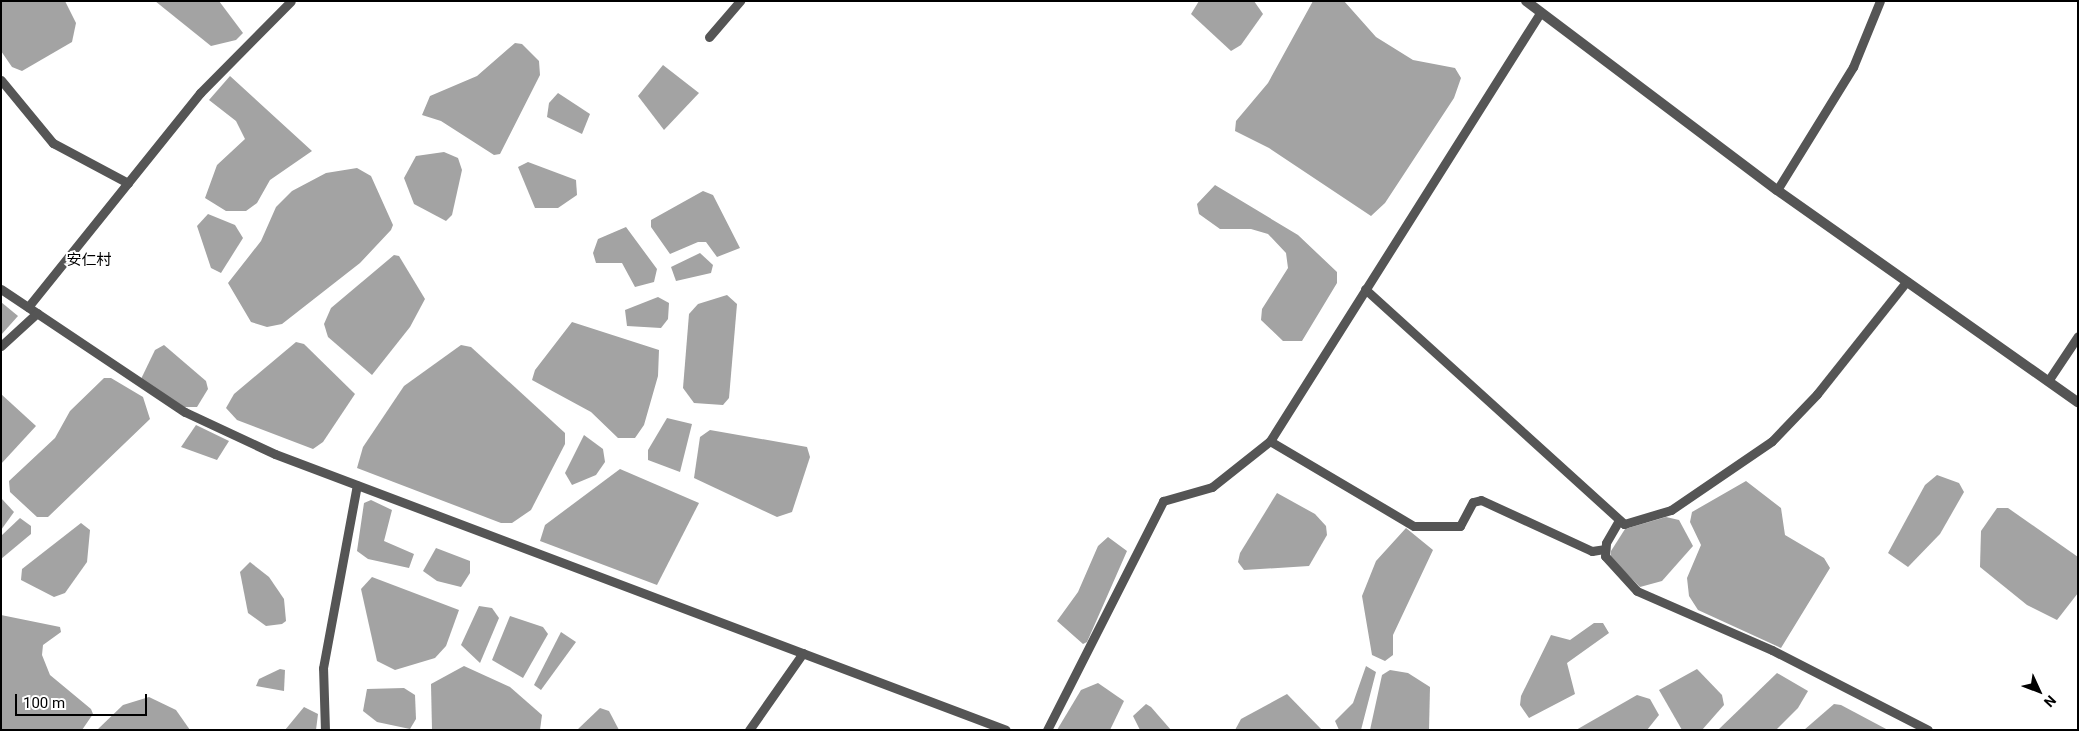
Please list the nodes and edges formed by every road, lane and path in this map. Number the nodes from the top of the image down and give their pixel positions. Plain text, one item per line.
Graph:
1 (291, 1) edge
2 (740, 1) edge
3 (1526, 1) edge
4 (1880, 1) edge
5 (1540, 13) junction
6 (708, 37) dead end
7 (1, 80) edge
8 (128, 183) junction
9 (1776, 190) junction
10 (1907, 281) junction
11 (1, 289) edge
12 (1365, 289) junction
13 (28, 307) junction
14 (37, 313) junction
15 (2078, 336) edge
16 (1, 346) edge
17 (2048, 381) junction
18 (2078, 402) edge
19 (1270, 441) junction
20 (358, 486) junction
21 (1618, 522) junction
22 (1604, 549) junction
23 (803, 653) junction
24 (325, 730) edge
25 (748, 730) edge
26 (1006, 730) edge
27 (1047, 730) edge
28 (1928, 730) edge

1 - 8 street
2 - 6 street
3 - 5 street
4 - 9 street
5 - 9 street
5 - 12 street
7 - 8 street
8 - 13 street
9 - 10 street
10 - 17 street
10 - 21 street
11 - 13 street
12 - 19 street
12 - 21 street
13 - 14 street
14 - 16 street
14 - 20 street
15 - 17 street
17 - 18 street
19 - 22 street
19 - 27 street
20 - 23 street
20 - 24 street
21 - 22 street
22 - 28 street
23 - 25 street
23 - 26 street

